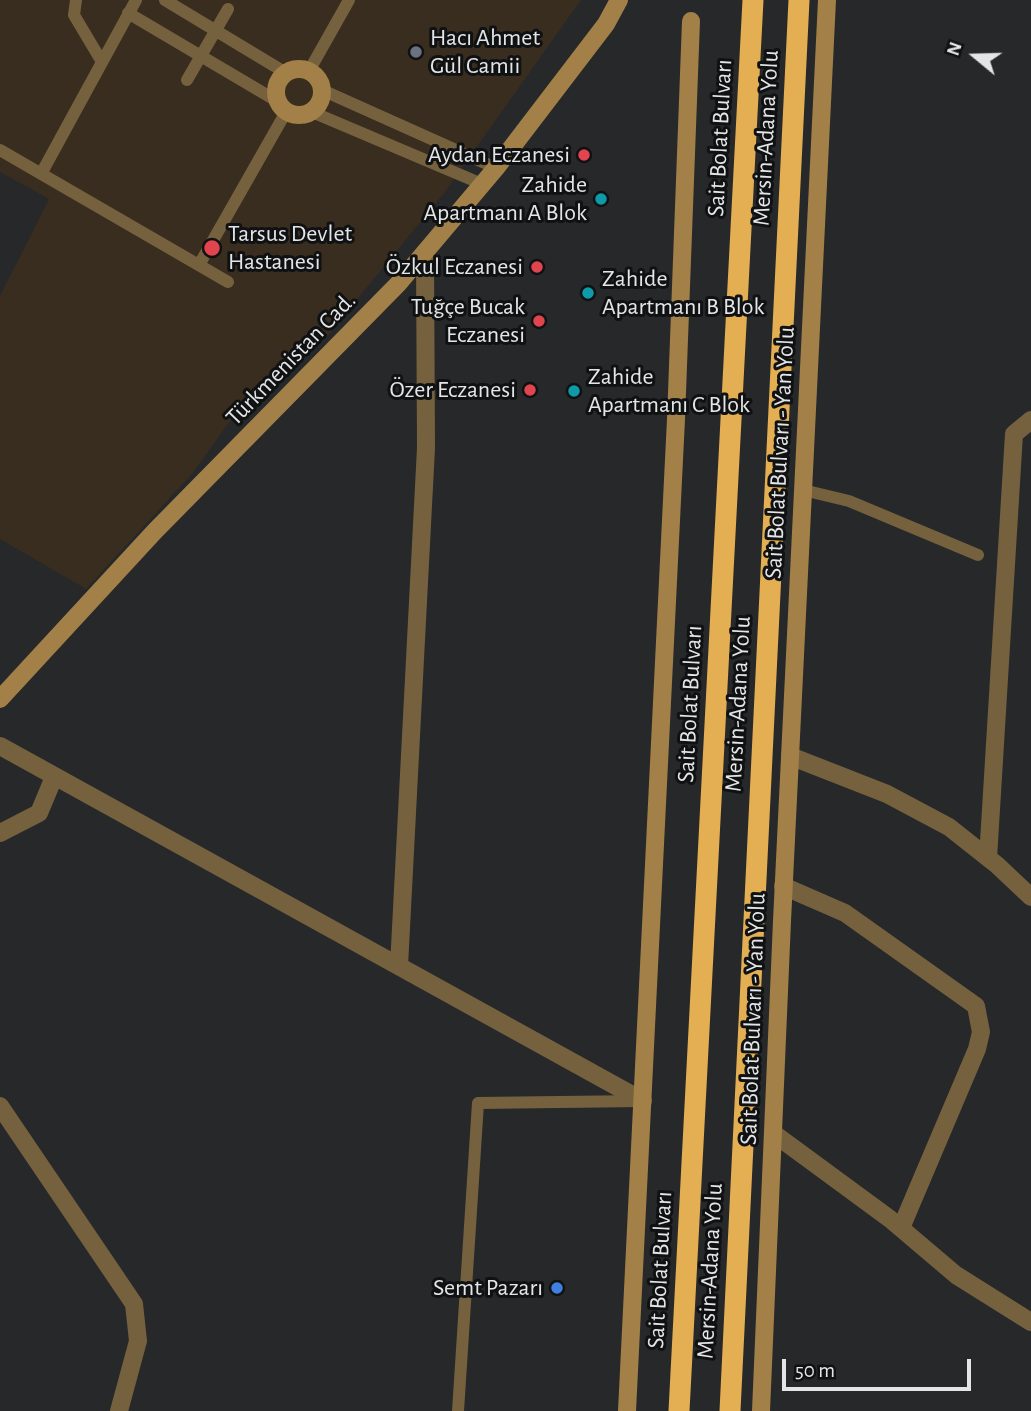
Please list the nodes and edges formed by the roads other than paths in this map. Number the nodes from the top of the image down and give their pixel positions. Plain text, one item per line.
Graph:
1 (76, 0) edge
2 (136, 0) edge
3 (164, 0) edge
4 (349, 0) edge
5 (619, 0) edge
6 (753, 0) edge
7 (799, 0) edge
8 (827, 0) edge
9 (228, 9) dead end
10 (128, 13) junction
11 (691, 21) dead end
12 (217, 30) junction
13 (202, 55) junction
14 (102, 62) junction
15 (309, 71) junction
16 (286, 73) junction
17 (187, 80) dead end
18 (323, 90) junction
19 (282, 106) junction
20 (312, 112) junction
21 (0, 149) edge
22 (496, 168) junction
23 (41, 174) junction
24 (482, 184) junction
25 (425, 252) junction
26 (198, 265) junction
27 (228, 282) dead end
28 (1031, 420) edge
29 (803, 490) junction
30 (978, 555) dead end
31 (0, 699) edge
32 (0, 746) edge
33 (790, 756) junction
34 (54, 776) junction
35 (0, 833) edge
36 (988, 858) junction
37 (783, 886) junction
38 (1031, 897) edge
39 (399, 966) junction
40 (643, 1101) junction
41 (0, 1106) edge
42 (773, 1133) junction
43 (901, 1228) junction
44 (1031, 1322) edge
45 (119, 1411) edge
46 (458, 1411) edge
47 (627, 1411) edge
48 (679, 1411) edge
49 (730, 1411) edge
50 (761, 1411) edge

1 - 14 lane
2 - 10 lane
3 - 12 lane
4 - 15 lane
5 - 22 street, Türkmenistan Cad.
6 - 48 highway, Sait Bolat Bulvarı
7 - 49 highway, Mersin-Adana Yolu
8 - 29 street, Sait Bolat Bulvarı - Yan Yolu
9 - 12 lane
10 - 13 lane
10 - 14 lane
11 - 40 street
12 - 13 lane
12 - 16 lane
13 - 17 lane
13 - 19 lane
14 - 23 lane
15 - 16 street
15 - 18 street
16 - 19 street
18 - 20 street
18 - 22 lane
19 - 20 street
19 - 26 lane
20 - 24 lane
21 - 23 lane
22 - 24 street, Türkmenistan Cad.
23 - 26 lane
24 - 25 street, Türkmenistan Cad.
25 - 31 street, Türkmenistan Cad.
25 - 39 street
26 - 27 lane
28 - 36 street
29 - 30 lane
29 - 33 street, Sait Bolat Bulvarı - Yan Yolu
32 - 34 street
33 - 36 street
33 - 37 street, Sait Bolat Bulvarı - Yan Yolu
34 - 35 street
34 - 39 street
36 - 38 street
37 - 42 street, Sait Bolat Bulvarı - Yan Yolu
37 - 43 street
39 - 40 street
40 - 46 lane
40 - 47 street
41 - 45 street
42 - 43 street
42 - 50 street, Sait Bolat Bulvarı - Yan Yolu
43 - 44 street

